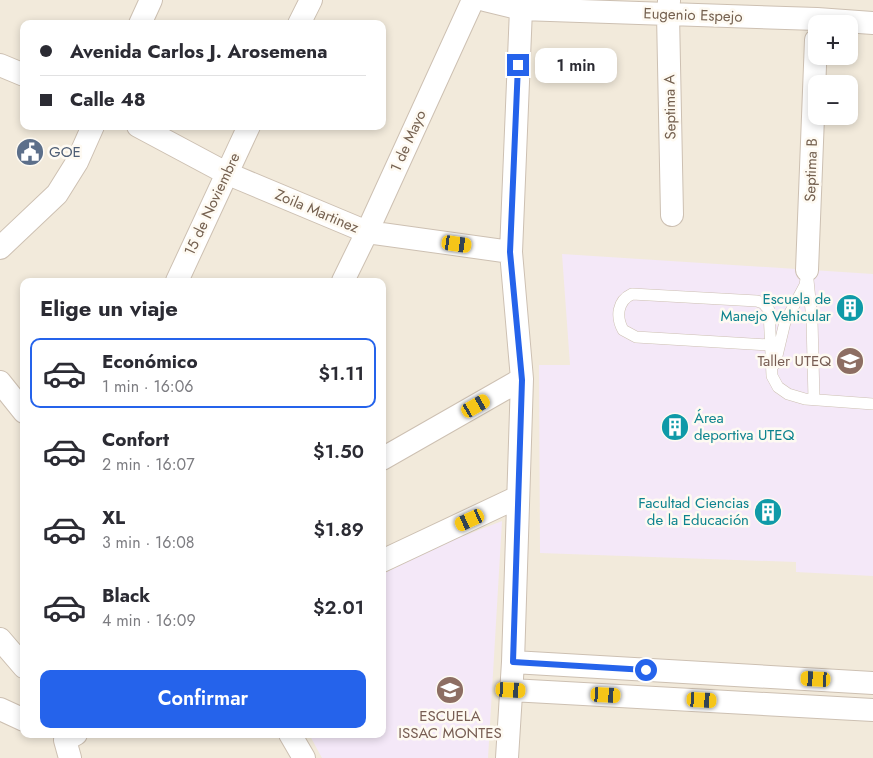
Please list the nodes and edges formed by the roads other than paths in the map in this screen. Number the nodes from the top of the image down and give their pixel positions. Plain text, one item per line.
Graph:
1 (151, 0) edge
2 (311, 0) edge
3 (472, 0) edge
4 (485, 0) edge
5 (668, 7) edge
6 (520, 9) junction
7 (142, 20) edge
8 (301, 20) edge
9 (808, 20) edge
10 (858, 22) edge
11 (873, 23) edge
12 (0, 65) edge
13 (815, 65) edge
14 (20, 73) edge
15 (91, 130) edge
16 (145, 130) edge
17 (247, 130) edge
18 (226, 173) junction
19 (672, 215) dead end
20 (367, 232) junction
21 (0, 248) edge
22 (510, 252) junction
23 (807, 270) junction
24 (178, 278) edge
25 (344, 278) edge
26 (770, 345) junction
27 (772, 376) junction
28 (522, 380) junction
29 (0, 382) edge
30 (814, 399) junction
31 (873, 404) edge
32 (20, 407) edge
33 (386, 457) edge
34 (518, 497) junction
35 (386, 559) edge
36 (0, 639) edge
37 (513, 662) junction
38 (20, 663) edge
39 (873, 683) edge
40 (511, 690) junction
41 (0, 708) edge
42 (873, 710) edge
43 (20, 718) edge
44 (292, 738) edge
45 (304, 758) edge
46 (507, 758) edge

1 - 7 street
2 - 8 street
3 - 20 street, 1 de Mayo
4 - 6 street, Eugenio Espejo
5 - 6 street, Eugenio Espejo
5 - 9 street, Eugenio Espejo
5 - 19 street, Septima A
6 - 22 street
10 - 11 street, Eugenio Espejo
12 - 14 street
13 - 23 street, Septima B
15 - 21 street
16 - 18 street, Zoila Martinez
17 - 18 street, 15 de Noviembre
18 - 20 street, Zoila Martinez
18 - 24 street, 15 de Noviembre
20 - 22 street, Zoila Martinez
20 - 25 street, 1 de Mayo
22 - 28 street
23 - 27 lane
23 - 30 lane
26 - 26 lane
26 - 27 lane
27 - 30 lane
28 - 33 street
28 - 34 street
29 - 32 street
30 - 31 lane
34 - 35 street
34 - 37 street
36 - 38 street
37 - 39 street
37 - 40 street
40 - 42 street
40 - 46 street
41 - 43 street
44 - 45 street

